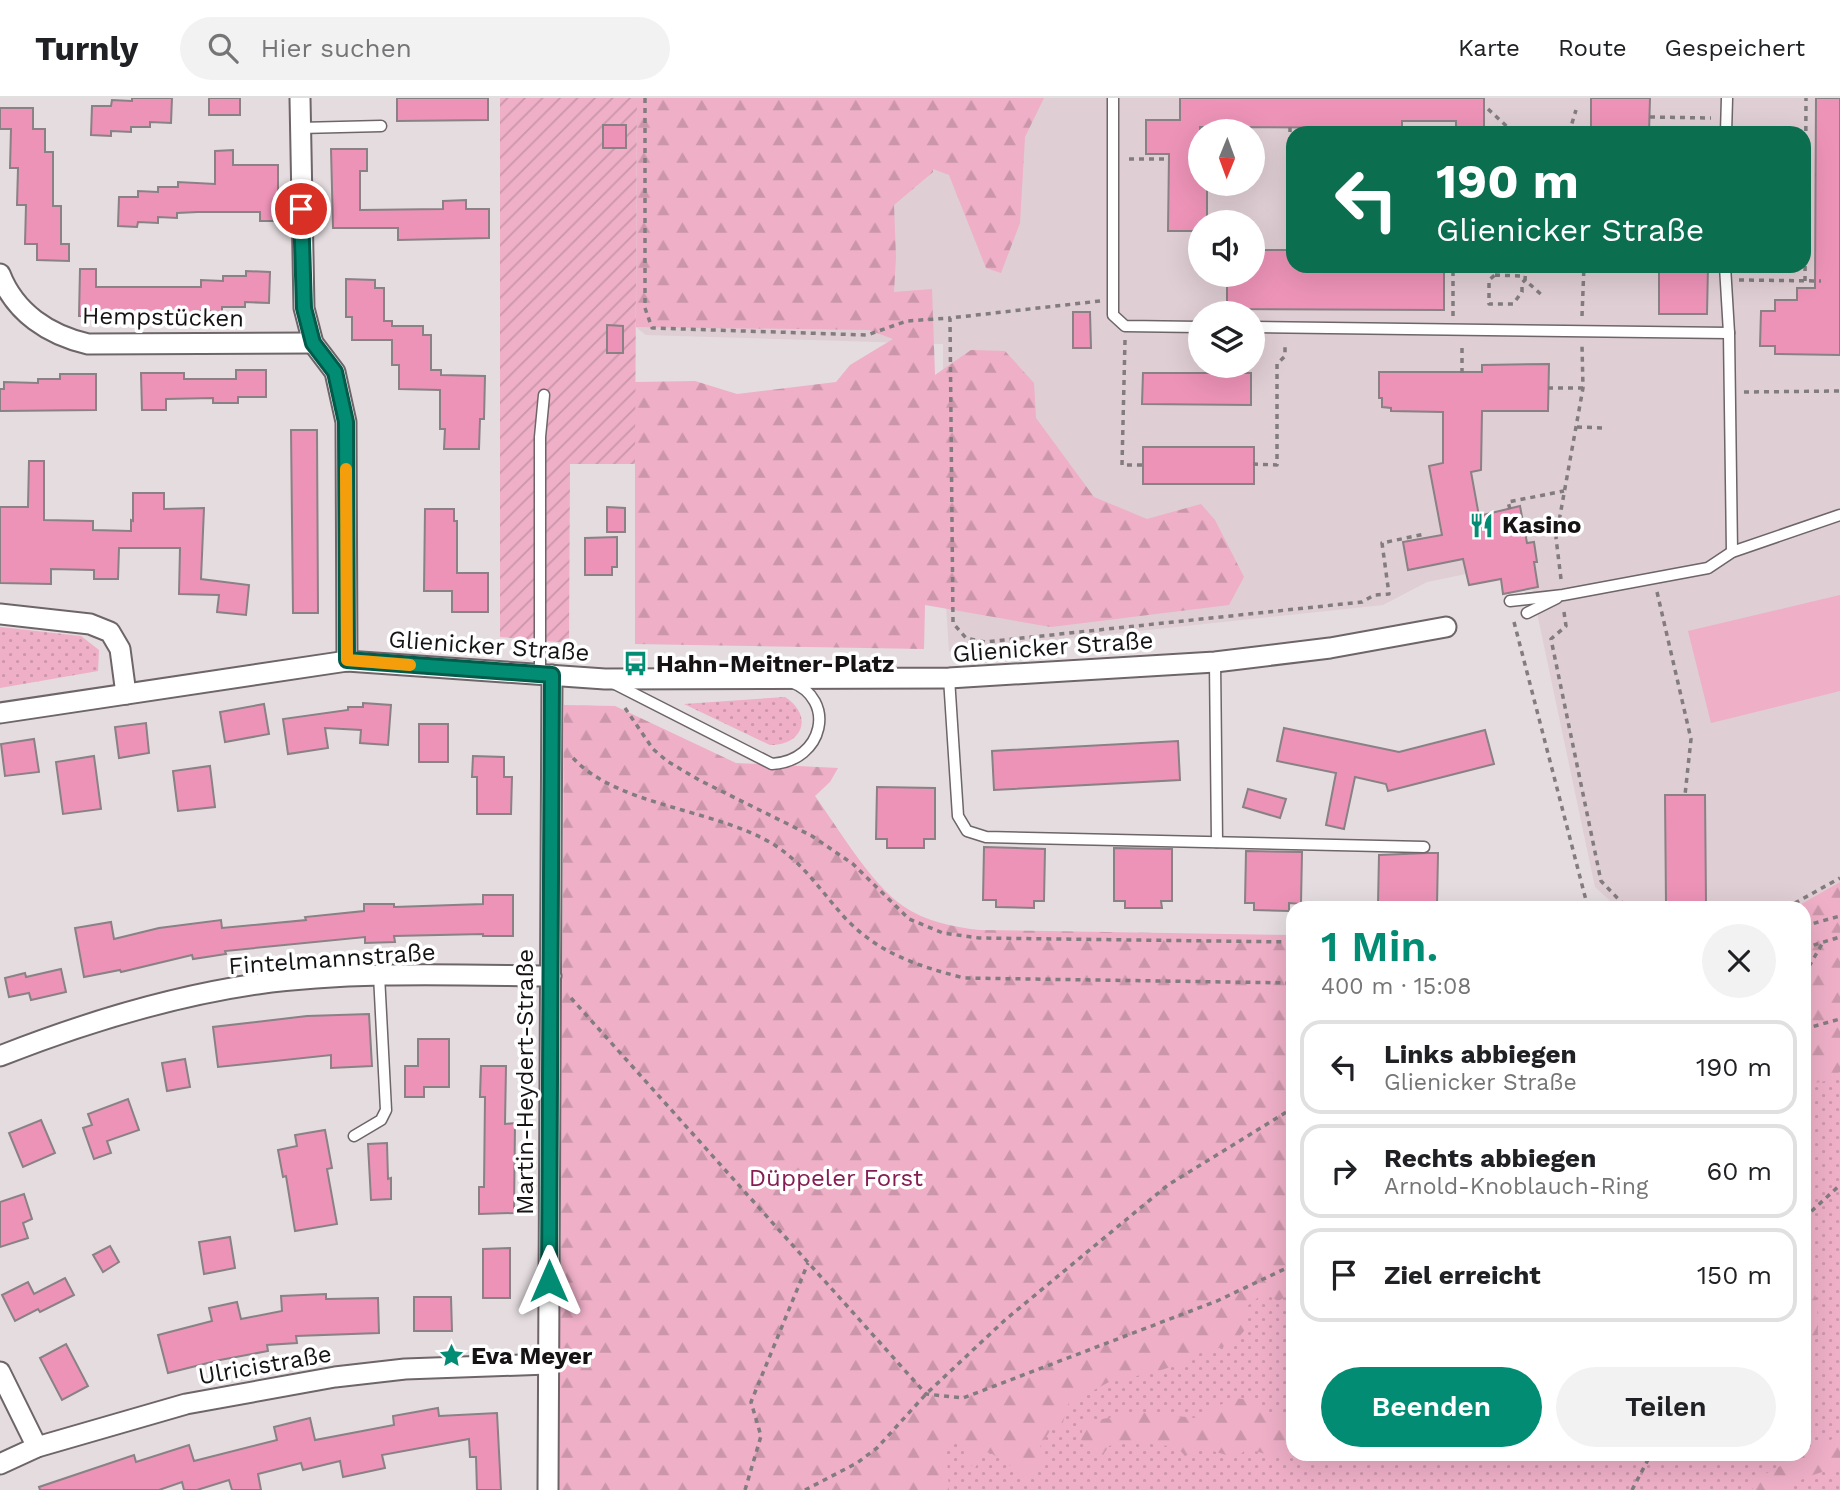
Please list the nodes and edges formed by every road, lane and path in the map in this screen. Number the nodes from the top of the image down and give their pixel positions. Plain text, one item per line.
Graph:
1 (300, 98) edge
2 (645, 98) edge
3 (1113, 98) edge
4 (1727, 98) edge
5 (1806, 98) edge
6 (1488, 109) dead end
7 (1576, 110) dead end
8 (1650, 117) dead end
9 (1727, 119) junction
10 (381, 126) dead end
11 (1506, 126) edge
12 (1571, 126) edge
13 (1726, 126) edge
14 (1806, 126) edge
15 (300, 128) junction
16 (1113, 159) junction
17 (1169, 159) dead end
18 (1811, 175) edge
19 (1816, 175) dead end
20 (1453, 273) edge
21 (1526, 273) edge
22 (1584, 273) edge
23 (1725, 273) edge
24 (1805, 273) edge
25 (0, 274) edge
26 (1525, 280) junction
27 (1725, 280) junction
28 (1805, 281) junction
29 (1821, 281) dead end
30 (1544, 297) dead end
31 (1113, 299) junction
32 (950, 318) junction
33 (1125, 326) junction
34 (1188, 327) edge
35 (1265, 327) edge
36 (1285, 327) junction
37 (1457, 328) junction
38 (1582, 329) junction
39 (1729, 333) junction
40 (313, 343) junction
41 (1462, 373) dead end
42 (1548, 388) dead end
43 (1583, 388) junction
44 (1840, 391) edge
45 (1729, 393) junction
46 (544, 395) dead end
47 (1577, 428) junction
48 (1605, 428) dead end
49 (1254, 464) dead end
50 (1143, 465) dead end
51 (1564, 491) junction
52 (1510, 509) dead end
53 (1840, 515) edge
54 (1424, 534) dead end
55 (1732, 552) junction
56 (1654, 579) junction
57 (1563, 595) junction
58 (1510, 601) dead end
59 (1527, 613) dead end
60 (0, 614) edge
61 (1512, 617) dead end
62 (1446, 627) dead end
63 (347, 660) junction
64 (1215, 662) junction
65 (546, 674) junction
66 (949, 678) junction
67 (605, 679) junction
68 (784, 680) junction
69 (126, 694) junction
70 (0, 713) edge
71 (585, 772) dead end
72 (1685, 795) dead end
73 (1217, 842) junction
74 (1424, 847) dead end
75 (1840, 877) edge
76 (1586, 901) edge
77 (1620, 901) edge
78 (1798, 901) edge
79 (1840, 916) edge
80 (1811, 924) edge
81 (1840, 937) edge
82 (1286, 942) edge
83 (1822, 944) junction
84 (1811, 946) edge
85 (1811, 963) edge
86 (379, 975) junction
87 (551, 976) junction
88 (1286, 983) edge
89 (1840, 1019) edge
90 (1811, 1027) edge
91 (0, 1056) edge
92 (1286, 1112) edge
93 (354, 1136) dead end
94 (1840, 1185) edge
95 (1811, 1212) edge
96 (808, 1263) junction
97 (1286, 1268) edge
98 (548, 1364) junction
99 (0, 1372) edge
100 (926, 1394) junction
101 (37, 1447) junction
102 (1647, 1461) edge
103 (0, 1464) edge
104 (548, 1490) edge
105 (745, 1490) edge
106 (805, 1490) edge
107 (1632, 1490) edge

1 - 15 street
2 - 32 path
3 - 16 lane
4 - 9 lane
5 - 14 path
6 - 11 path
7 - 12 path
8 - 9 path
9 - 13 lane
10 - 15 lane
15 - 40 street
16 - 17 path
16 - 31 lane
18 - 19 path
20 - 37 path
21 - 26 path
22 - 38 path
23 - 27 lane
24 - 28 path
25 - 40 street, Hempstücken
26 - 26 path
26 - 30 path
27 - 28 path
27 - 39 lane
28 - 29 path
31 - 32 path
31 - 33 lane
32 - 54 path
33 - 34 lane
33 - 50 path
35 - 36 lane
36 - 37 lane
36 - 49 path
37 - 38 lane
37 - 41 path
38 - 39 lane
38 - 43 path
39 - 45 lane
40 - 63 street
42 - 43 path
43 - 47 path
44 - 45 path
45 - 55 lane
46 - 65 lane
47 - 48 path
47 - 51 path
51 - 52 path
51 - 57 path
53 - 55 lane
55 - 56 lane
56 - 57 lane
56 - 72 path
57 - 58 lane
57 - 59 lane
57 - 77 path
60 - 69 street
61 - 76 path
62 - 64 street, Glienicker Straße
63 - 65 street, Glienicker Straße
63 - 69 street, Glienicker Straße
64 - 66 street, Glienicker Straße
64 - 73 lane
65 - 67 street, Glienicker Straße
65 - 87 street, Martin-Heydert-Straße
66 - 68 street, Glienicker Straße
66 - 73 lane
67 - 68 street, Glienicker Straße
67 - 68 lane
67 - 82 path
69 - 70 street, Glienicker Straße
71 - 88 path
73 - 74 lane
75 - 78 path
79 - 80 path
81 - 83 path
83 - 84 path
83 - 85 path
86 - 87 street, Fintelmannstraße
86 - 91 street, Fintelmannstraße
86 - 93 lane
87 - 96 path
87 - 98 street, Martin-Heydert-Straße
89 - 90 path
92 - 100 path
94 - 95 path
96 - 100 path
96 - 105 path
97 - 100 path
98 - 101 street, Ulricistraße
98 - 104 street, Martin-Heydert-Straße
99 - 101 street
100 - 106 path
101 - 103 street, Ulricistraße
102 - 107 path

